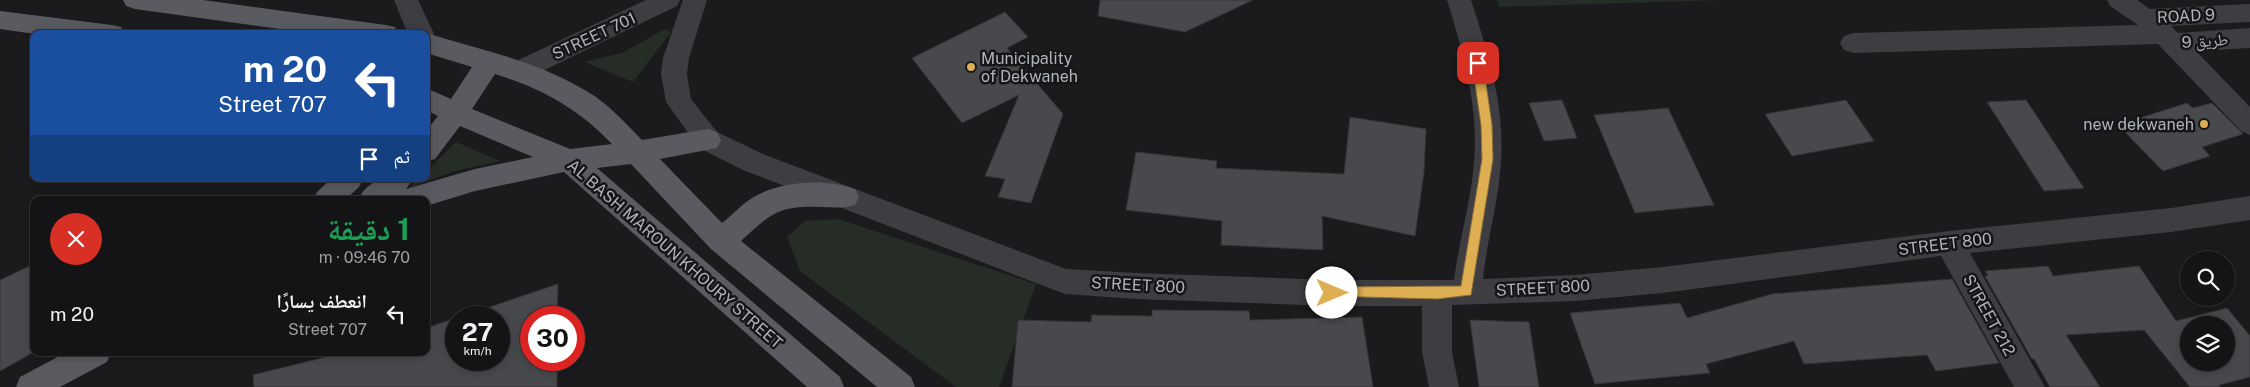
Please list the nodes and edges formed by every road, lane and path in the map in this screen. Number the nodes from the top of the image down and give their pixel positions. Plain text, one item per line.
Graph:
1 (135, 0) edge
2 (406, 0) edge
3 (668, 0) edge
4 (696, 0) edge
5 (1459, 0) edge
6 (2119, 0) edge
7 (2250, 13) edge
8 (0, 20) edge
9 (80, 30) edge
10 (356, 30) edge
11 (419, 30) edge
12 (2161, 32) junction
13 (2250, 38) edge
14 (1853, 43) dead end
15 (430, 44) edge
16 (490, 61) junction
17 (519, 71) junction
18 (430, 100) edge
19 (455, 113) junction
20 (2250, 124) edge
21 (708, 140) junction
22 (430, 146) edge
23 (636, 152) junction
24 (568, 160) junction
25 (346, 182) edge
26 (395, 182) edge
27 (330, 196) edge
28 (377, 196) edge
29 (421, 196) edge
30 (845, 197) junction
31 (2250, 208) edge
32 (721, 241) junction
33 (1949, 243) junction
34 (1467, 291) junction
35 (1437, 293) junction
36 (89, 356) edge
37 (31, 387) edge
38 (829, 387) edge
39 (900, 387) edge
40 (1444, 387) edge
41 (2030, 387) edge

1 - 10 main road
2 - 11 street
3 - 17 street, STREET 701
4 - 21 street
5 - 34 street
6 - 12 street
7 - 12 street, ROAD 9
8 - 9 main road
12 - 13 street, 9 طريق
12 - 14 street
12 - 20 street
15 - 16 main road
16 - 17 main road
16 - 19 main road
17 - 23 main road
18 - 19 main road, AL BASH MAROUN KHOURY STREET
19 - 22 main road
19 - 24 main road, AL BASH MAROUN KHOURY STREET
21 - 23 main road
21 - 30 street, STREET 800
23 - 24 main road
23 - 32 main road
24 - 29 main road
24 - 38 main road, AL BASH MAROUN KHOURY STREET
25 - 27 main road
26 - 28 main road
30 - 32 main road
30 - 35 street, STREET 800
31 - 33 street, STREET 800
32 - 39 main road
33 - 34 street, STREET 800
33 - 41 street, STREET 212
34 - 35 street, STREET 800
35 - 40 street
36 - 37 main road

